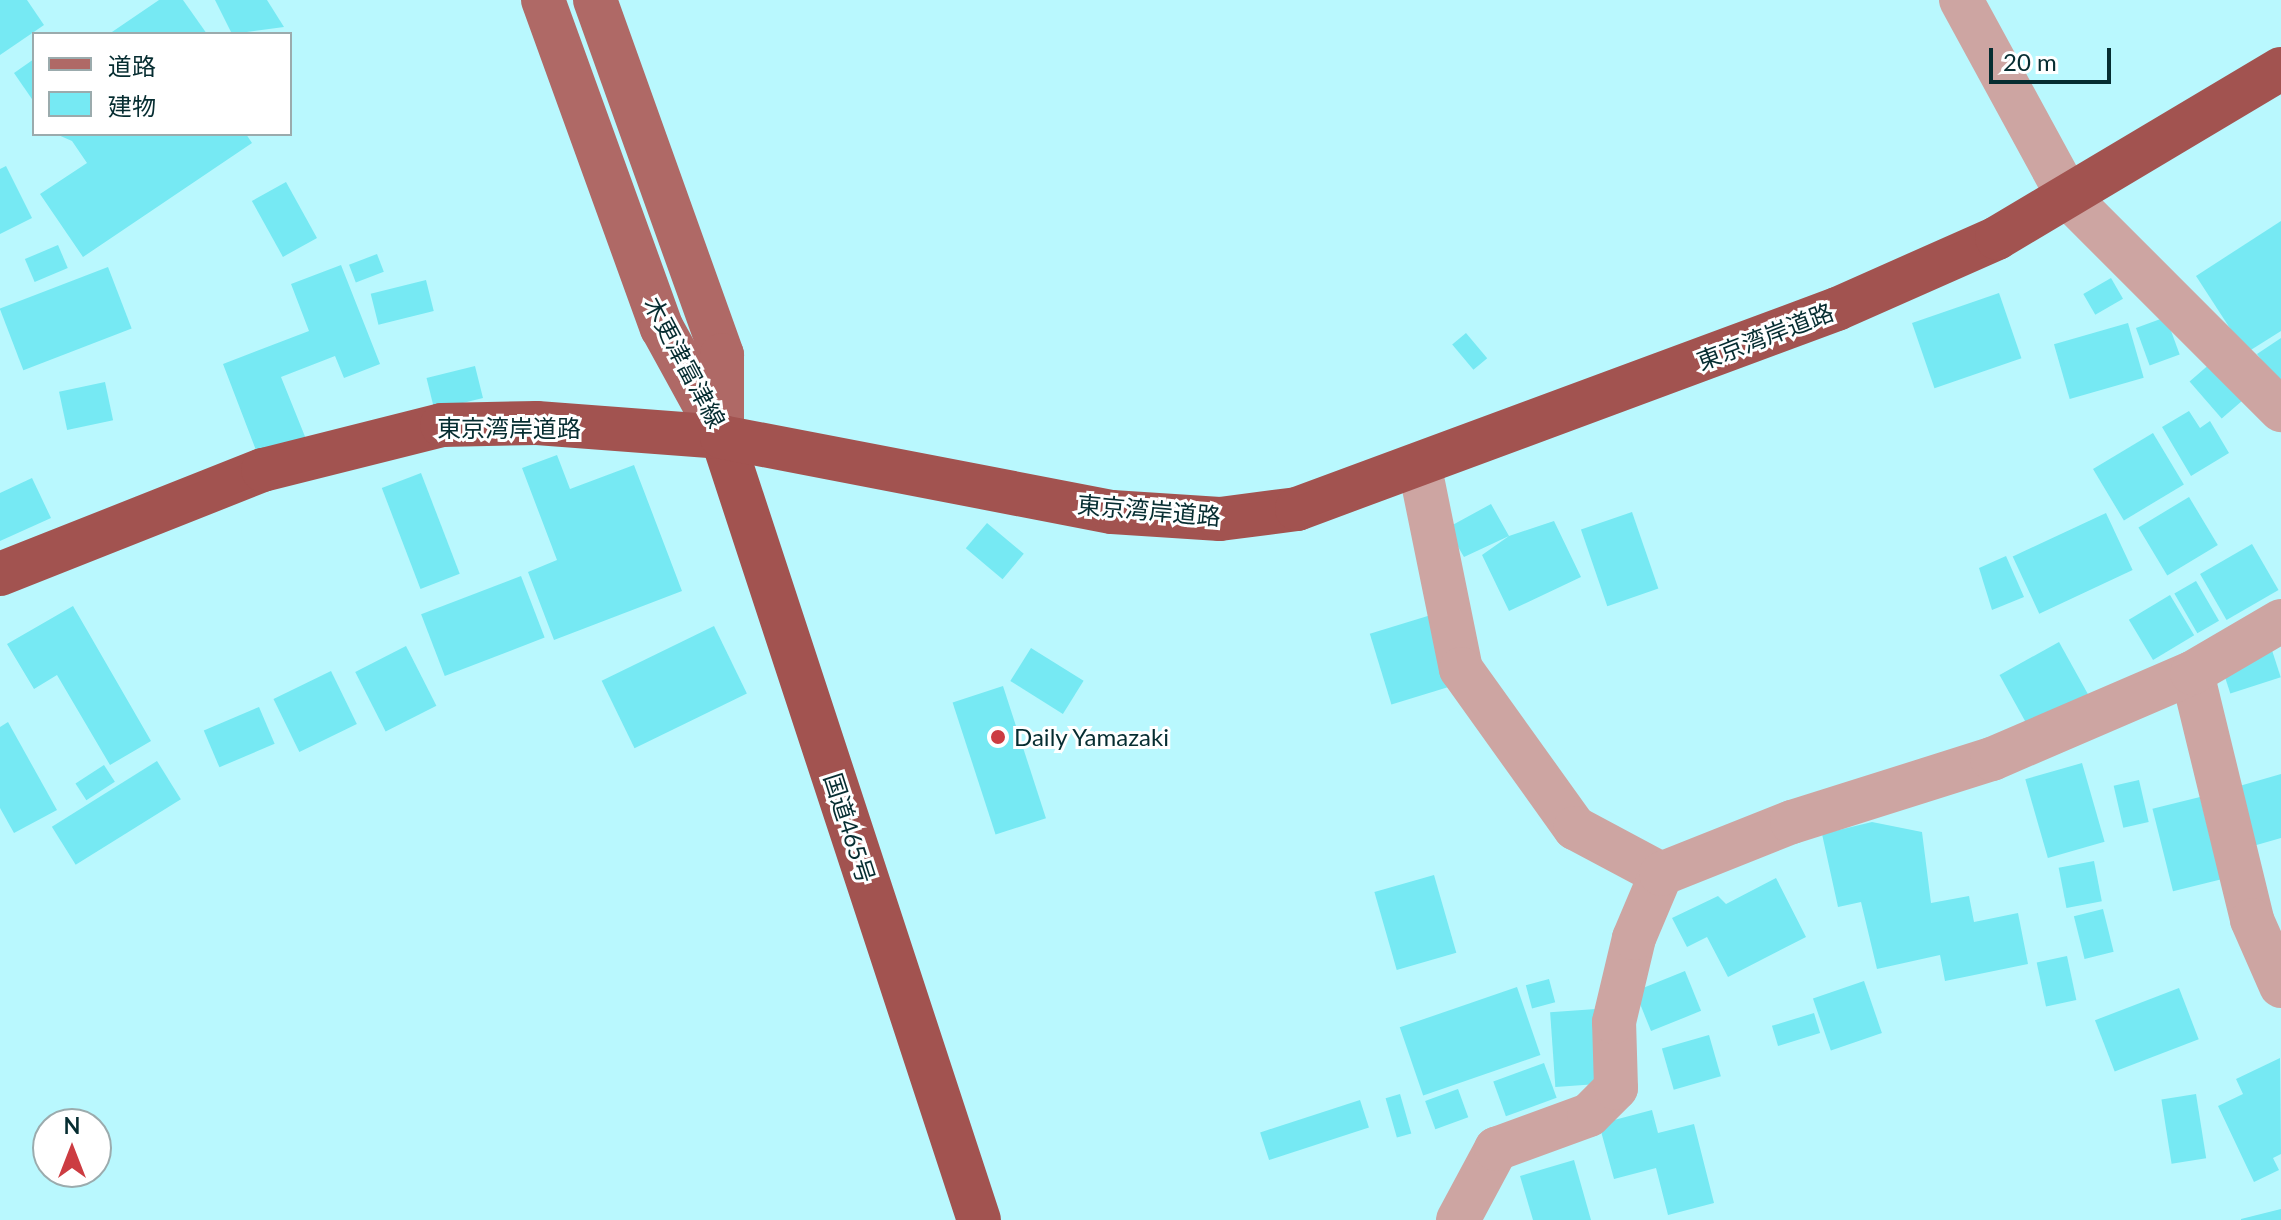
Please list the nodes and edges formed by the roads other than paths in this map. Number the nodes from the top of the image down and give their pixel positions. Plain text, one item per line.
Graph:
1 (543, 0) edge
2 (595, 0) edge
3 (1961, 0) edge
4 (2281, 69) edge
5 (2069, 198) junction
6 (2281, 410) edge
7 (722, 437) junction
8 (1420, 468) junction
9 (0, 574) edge
10 (2281, 621) edge
11 (2192, 673) junction
12 (1661, 874) junction
13 (2281, 986) edge
14 (979, 1220) edge
15 (1458, 1220) edge

1 - 7 main road, 木更津富津線
2 - 7 main road, 木更津富津線
3 - 5 street
4 - 5 highway, 東京湾岸道路
5 - 6 street
5 - 8 highway, 東京湾岸道路
7 - 8 highway, 東京湾岸道路
7 - 9 highway, 東京湾岸道路
7 - 14 highway, 国道465号
8 - 12 street
10 - 11 street
11 - 12 street
11 - 13 street
12 - 15 street

